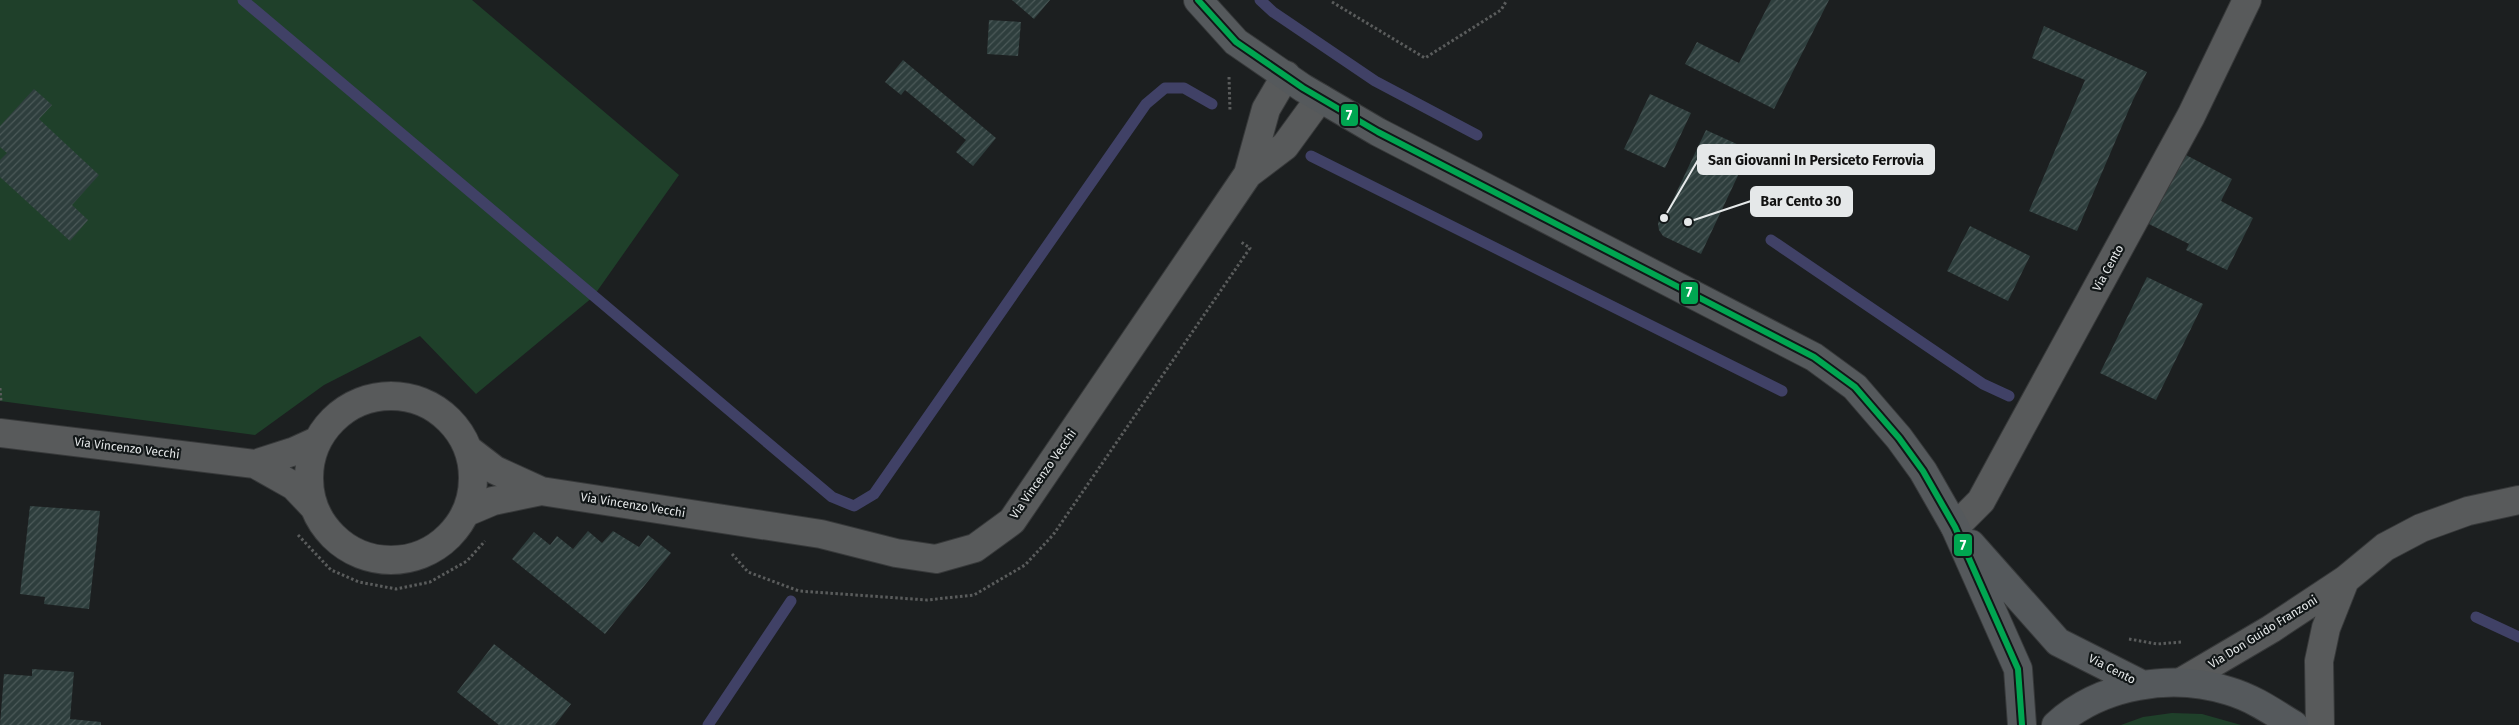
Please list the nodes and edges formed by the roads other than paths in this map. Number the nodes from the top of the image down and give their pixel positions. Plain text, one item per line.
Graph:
1 (1198, 0) edge
2 (2247, 0) edge
3 (1286, 75) junction
4 (1320, 98) junction
5 (1248, 174) junction
6 (0, 433) edge
7 (317, 441) junction
8 (468, 450) junction
9 (254, 464) junction
10 (541, 491) junction
11 (2519, 500) edge
12 (313, 506) junction
13 (467, 512) junction
14 (1955, 526) junction
15 (2345, 580) junction
16 (2181, 682) junction
17 (2143, 685) junction
18 (2022, 725) edge
19 (2056, 725) edge
20 (2294, 725) edge
21 (2320, 725) edge

1 - 3 main road, Via Cento
2 - 14 street, Via Cento
3 - 4 main road, Via Cento
3 - 5 street, Via Vincenzo Vecchi
4 - 5 street, Via Vincenzo Vecchi
4 - 14 main road, Via Cento
5 - 10 street, Via Vincenzo Vecchi
6 - 9 street, Via Vincenzo Vecchi
7 - 8 street
7 - 9 street, Via Vincenzo Vecchi
7 - 12 street
8 - 10 street, Via Vincenzo Vecchi
8 - 13 street
9 - 12 street, Via Vincenzo Vecchi
10 - 13 street, Via Vincenzo Vecchi
11 - 15 street, Via Don Guido Franzoni
12 - 13 street
14 - 17 main road, Via Cento
14 - 18 main road, Via Cento
15 - 16 street, Via Don Guido Franzoni
15 - 21 street, Via Don Guido Franzoni
16 - 17 main road, Via Cento
16 - 20 main road, Via Cento
17 - 19 main road, Via Cento

